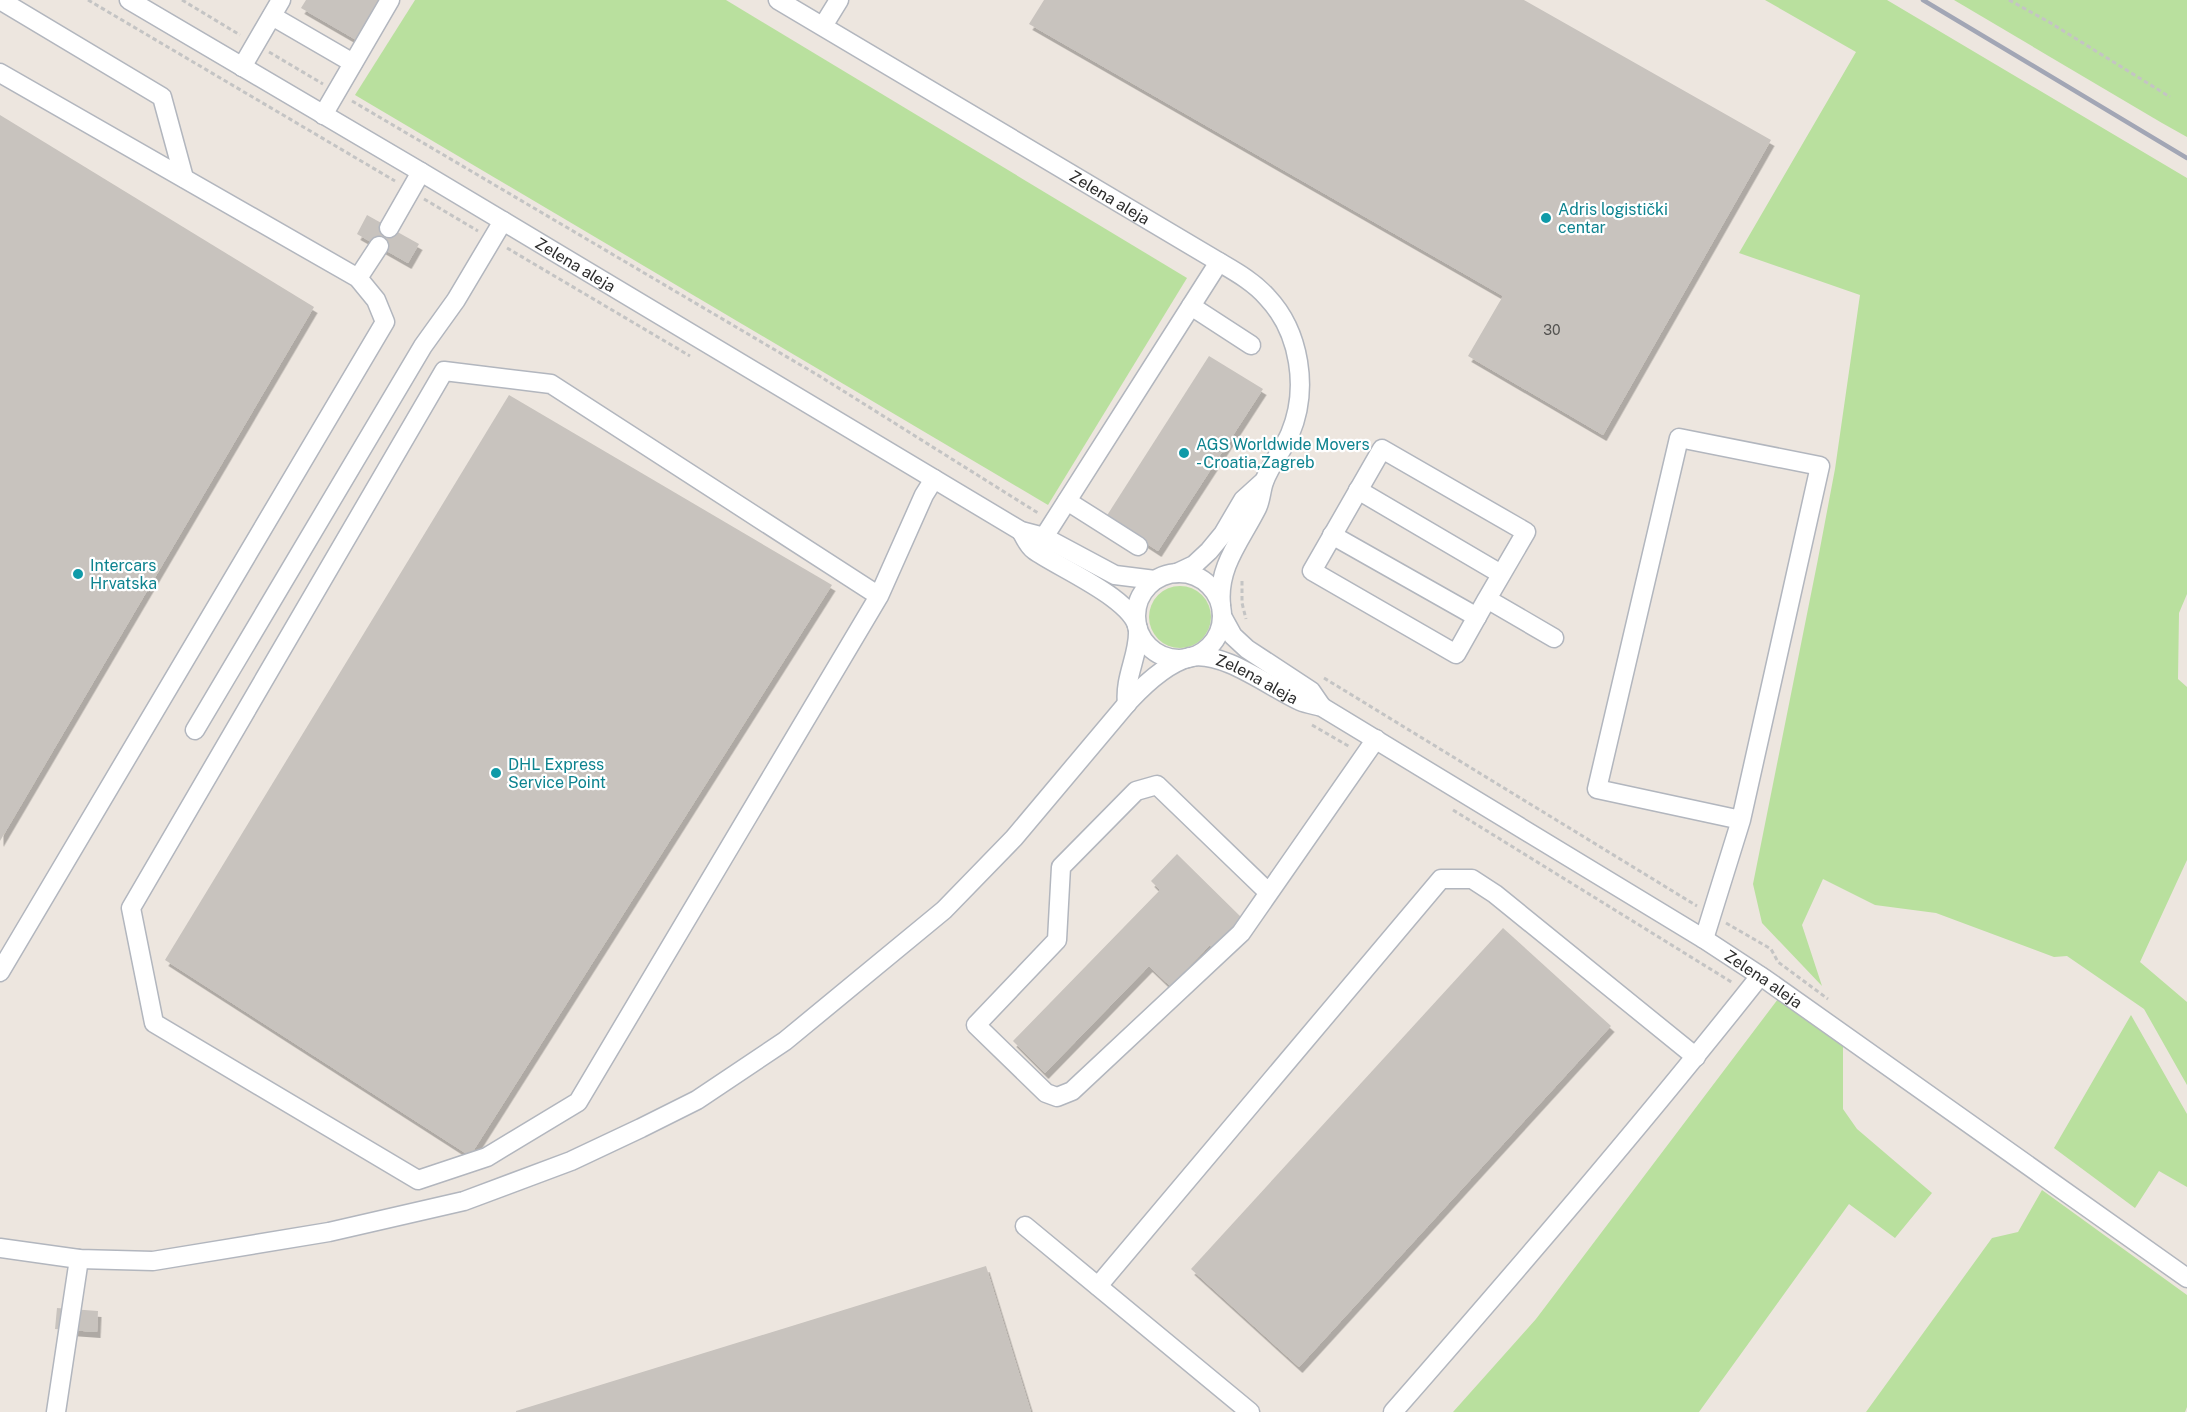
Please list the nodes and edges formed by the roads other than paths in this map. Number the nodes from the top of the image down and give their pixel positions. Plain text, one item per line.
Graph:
1 (0, 0) edge
2 (129, 0) edge
3 (390, 0) edge
4 (778, 0) edge
5 (839, 0) edge
6 (277, 8) edge
7 (823, 26) junction
8 (353, 63) junction
9 (242, 67) junction
10 (0, 73) edge
11 (323, 115) junction
12 (421, 172) junction
13 (184, 178) junction
14 (503, 221) junction
15 (389, 228) dead end
16 (379, 246) dead end
17 (1219, 262) junction
18 (358, 278) junction
19 (1191, 306) junction
20 (1251, 345) dead end
21 (934, 479) junction
22 (1264, 481) junction
23 (1358, 490) junction
24 (1067, 501) junction
25 (1048, 530) junction
26 (1021, 531) junction
27 (1332, 535) junction
28 (1138, 546) dead end
29 (1177, 573) junction
30 (1502, 574) junction
31 (1155, 580) junction
32 (879, 596) junction
33 (1487, 599) junction
34 (1221, 610) junction
35 (1477, 617) junction
36 (1138, 629) junction
37 (1554, 638) dead end
38 (1189, 657) junction
39 (1127, 704) junction
40 (1322, 706) junction
41 (195, 730) dead end
42 (1376, 739) junction
43 (1741, 820) junction
44 (1269, 893) junction
45 (1704, 939) junction
46 (0, 972) edge
47 (1763, 977) junction
48 (1696, 1058) junction
49 (1025, 1226) dead end
50 (0, 1248) edge
51 (79, 1259) junction
52 (2187, 1278) edge
53 (1098, 1286) junction
54 (56, 1412) edge
55 (1250, 1412) edge
56 (1393, 1412) edge

1 - 13 street
2 - 9 street, Zelena aleja
3 - 8 street
4 - 7 street, Zelena aleja
5 - 7 street
6 - 8 street
6 - 9 street
7 - 17 street, Zelena aleja
8 - 11 street
9 - 11 street, Zelena aleja
10 - 13 street
11 - 12 street, Zelena aleja
12 - 14 street, Zelena aleja
12 - 15 street
13 - 18 street
14 - 21 street, Zelena aleja
14 - 41 street
16 - 18 street
17 - 19 street
17 - 22 street, Zelena aleja
18 - 46 street
19 - 20 street
19 - 24 street
21 - 26 street, Zelena aleja
21 - 32 street
22 - 29 street, Zelena aleja
22 - 34 street, Zelena aleja
23 - 27 street
23 - 30 street
23 - 30 street
24 - 25 street
24 - 28 street
25 - 26 street, Zelena aleja
25 - 31 street, Zelena aleja
26 - 36 street, Zelena aleja
27 - 35 street
27 - 35 street
29 - 31 street, Zelena aleja
29 - 34 street, Zelena aleja
30 - 33 street
31 - 36 street
32 - 32 street
33 - 35 street
33 - 37 street
34 - 38 street, Zelena aleja
34 - 40 street, Zelena aleja
36 - 38 street, Zelena aleja
36 - 39 street
38 - 39 street
38 - 40 street, Zelena aleja
39 - 51 street
40 - 42 street, Zelena aleja
42 - 44 street
42 - 45 street, Zelena aleja
43 - 43 street
43 - 45 street
44 - 44 street
45 - 47 street, Zelena aleja
47 - 48 street
47 - 52 street, Zelena aleja
48 - 53 street
48 - 56 street
49 - 53 street
50 - 51 street
51 - 54 street
53 - 55 street

